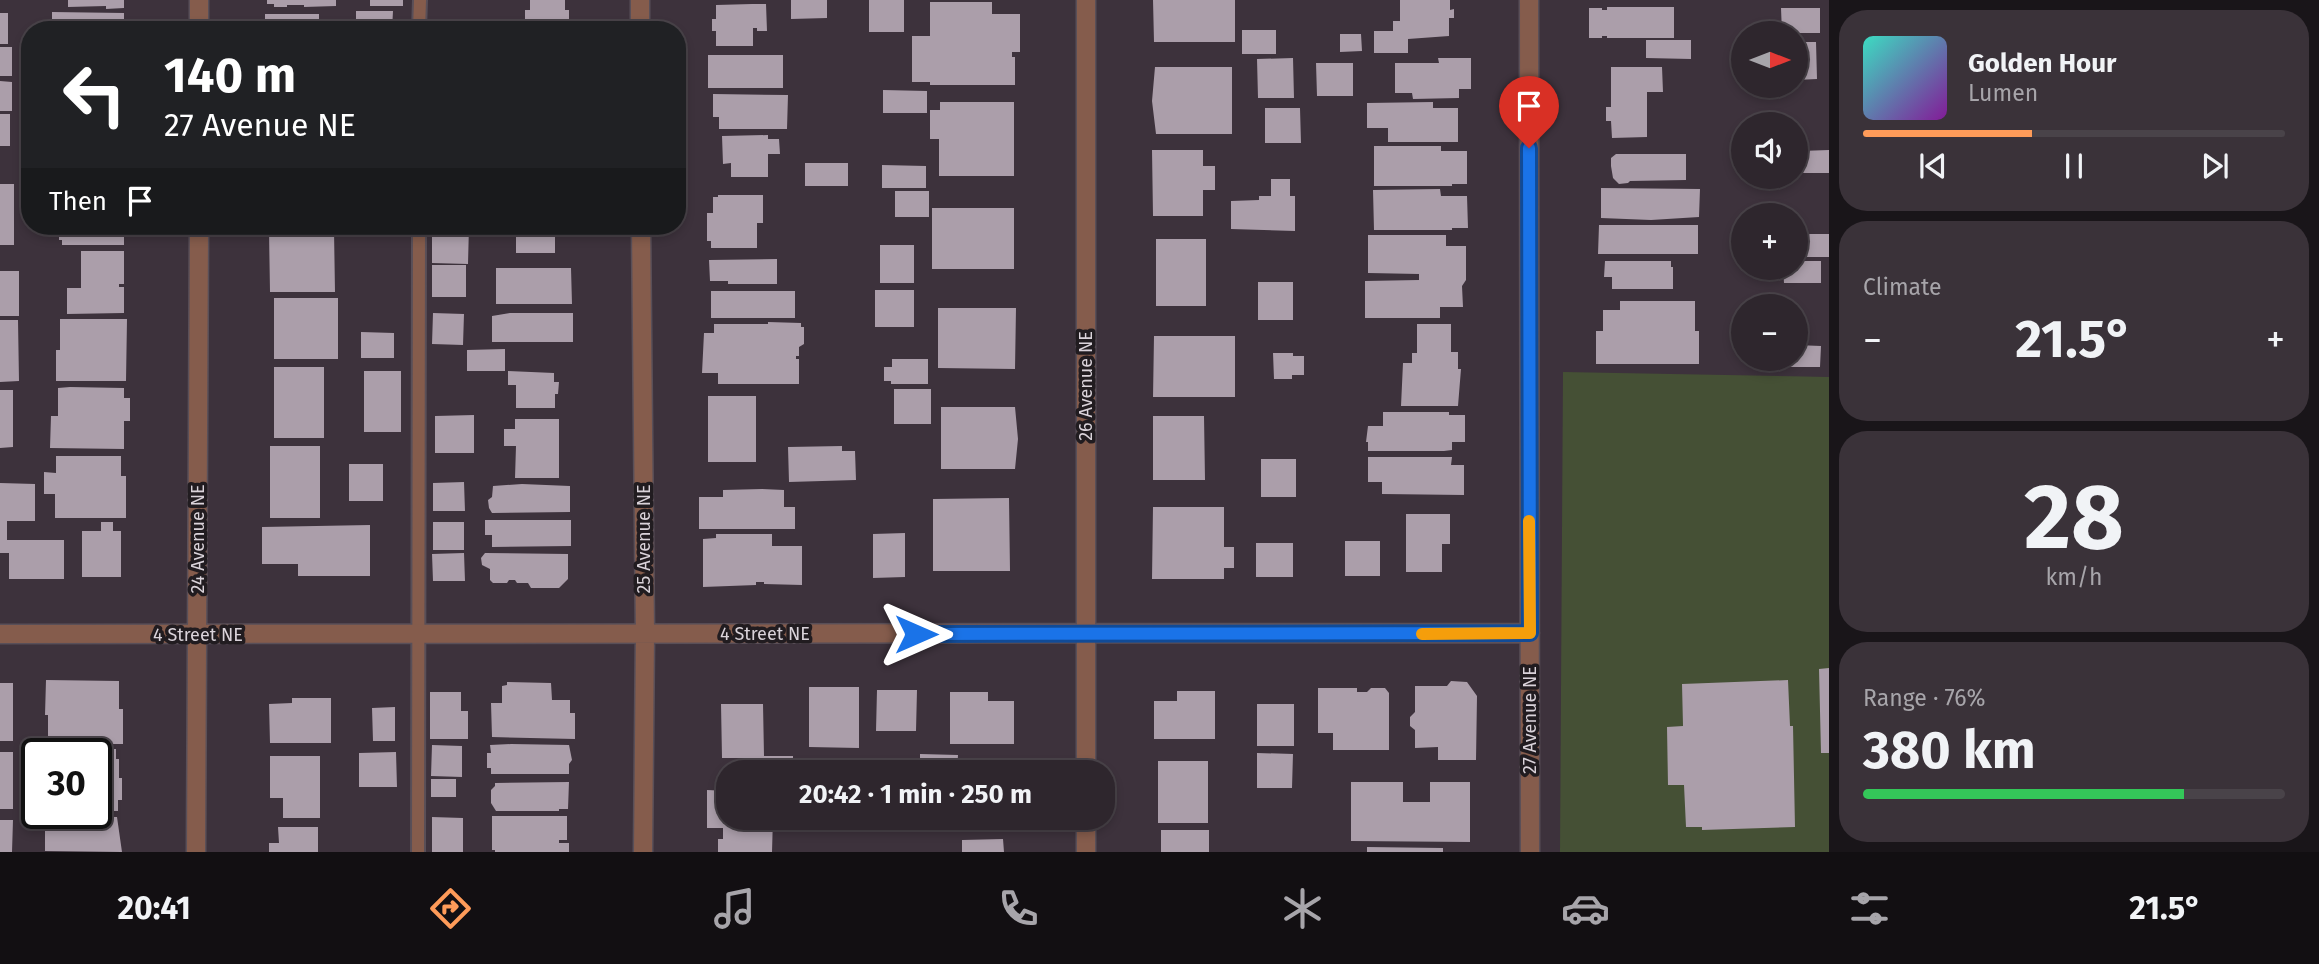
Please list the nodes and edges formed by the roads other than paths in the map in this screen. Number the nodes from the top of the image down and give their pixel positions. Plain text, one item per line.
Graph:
1 (200, 0) edge
2 (420, 0) edge
3 (640, 0) edge
4 (1086, 0) edge
5 (1529, 0) edge
6 (199, 21) edge
7 (419, 21) edge
8 (640, 21) edge
9 (199, 235) edge
10 (419, 235) edge
11 (641, 235) edge
12 (1530, 633) junction
13 (0, 634) edge
14 (645, 634) junction
15 (198, 635) junction
16 (418, 635) junction
17 (1086, 635) junction
18 (1086, 760) edge
19 (1086, 830) edge
20 (196, 852) edge
21 (418, 852) edge
22 (643, 852) edge
23 (1086, 852) edge
24 (1530, 852) edge

1 - 6 street
2 - 7 lane
3 - 8 street
4 - 17 street, 26 Avenue NE
5 - 12 street, 27 Avenue NE
9 - 15 street, 24 Avenue NE
10 - 16 lane
11 - 14 street, 25 Avenue NE
12 - 17 street, 4 Street NE
12 - 24 street, 27 Avenue NE
13 - 15 street, 4 Street NE
14 - 16 street, 4 Street NE
14 - 17 street, 4 Street NE
14 - 22 street, 25 Avenue NE
15 - 16 street, 4 Street NE
15 - 20 street, 24 Avenue NE
16 - 21 lane
17 - 18 street, 26 Avenue NE
19 - 23 street

